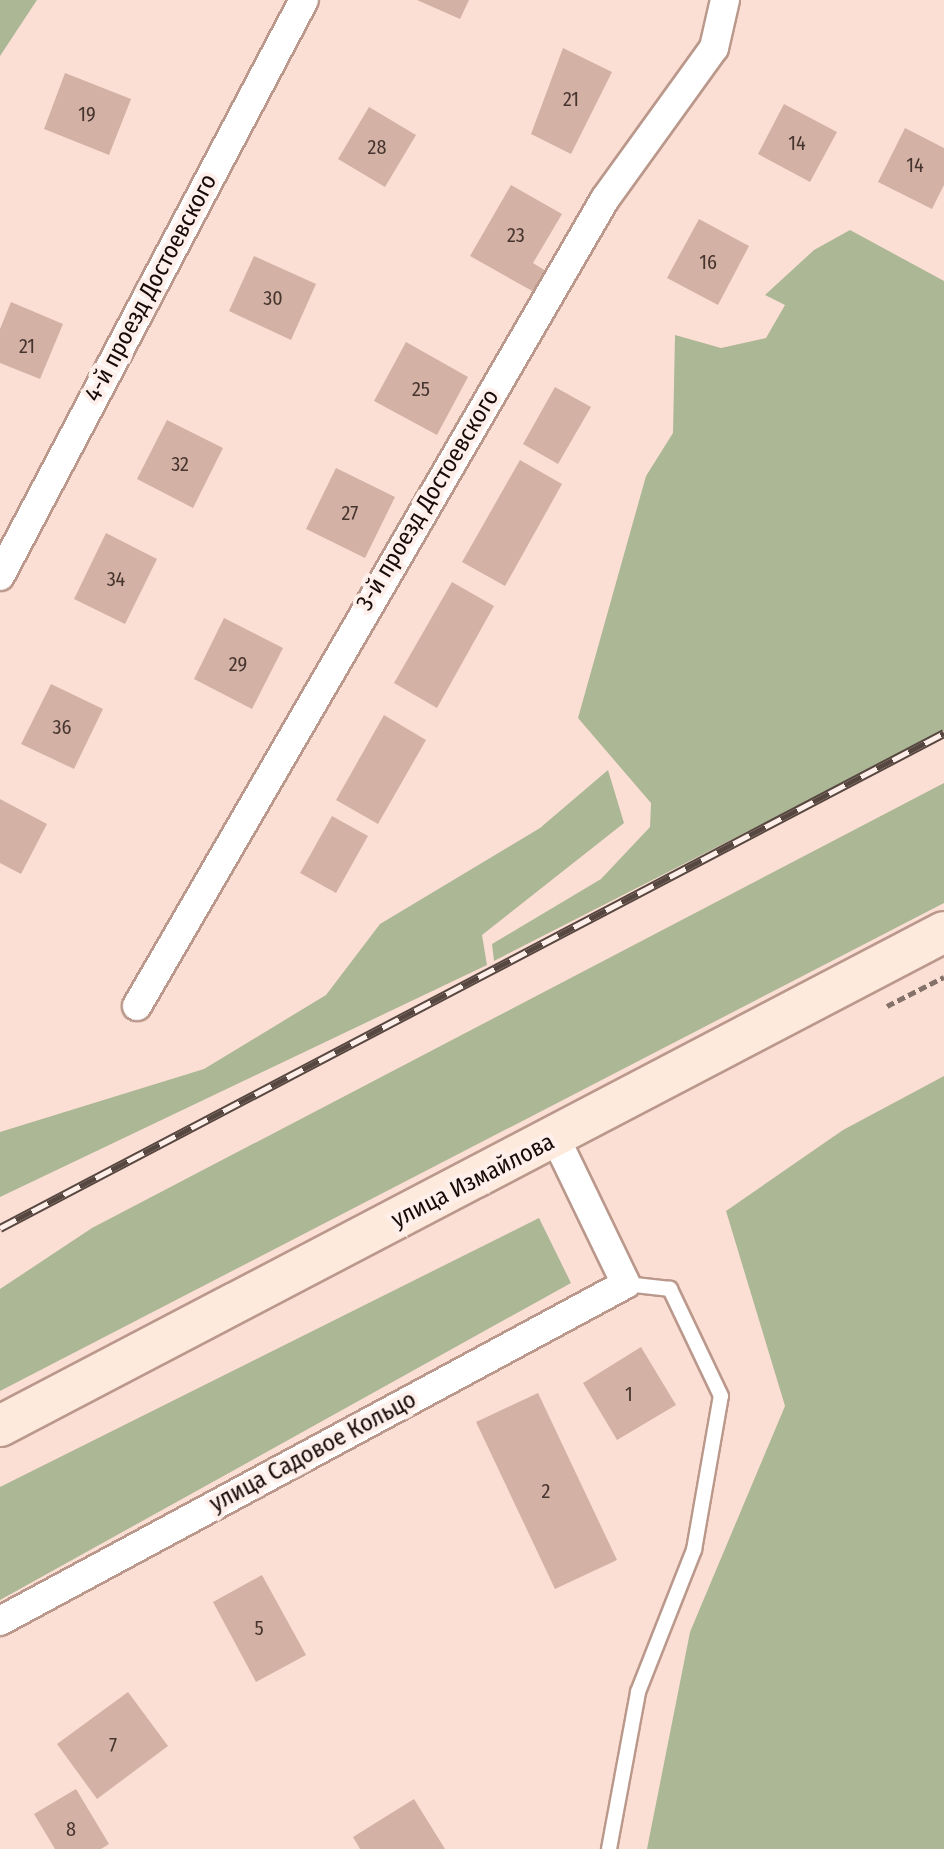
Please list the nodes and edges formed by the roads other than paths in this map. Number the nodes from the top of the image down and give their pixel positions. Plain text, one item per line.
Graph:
1 (304, 0) edge
2 (725, 0) edge
3 (0, 576) edge
4 (944, 932) edge
5 (137, 1006) dead end
6 (556, 1139) junction
7 (626, 1284) junction
8 (0, 1426) edge
9 (0, 1621) edge
10 (609, 1849) edge

1 - 3 street, 4-й проезд Достоевского
2 - 5 street, 3-й проезд Достоевского
4 - 6 main road, улица Измайлова
6 - 7 street
6 - 8 main road, улица Измайлова
7 - 9 street, улица Садовое Кольцо
7 - 10 lane

